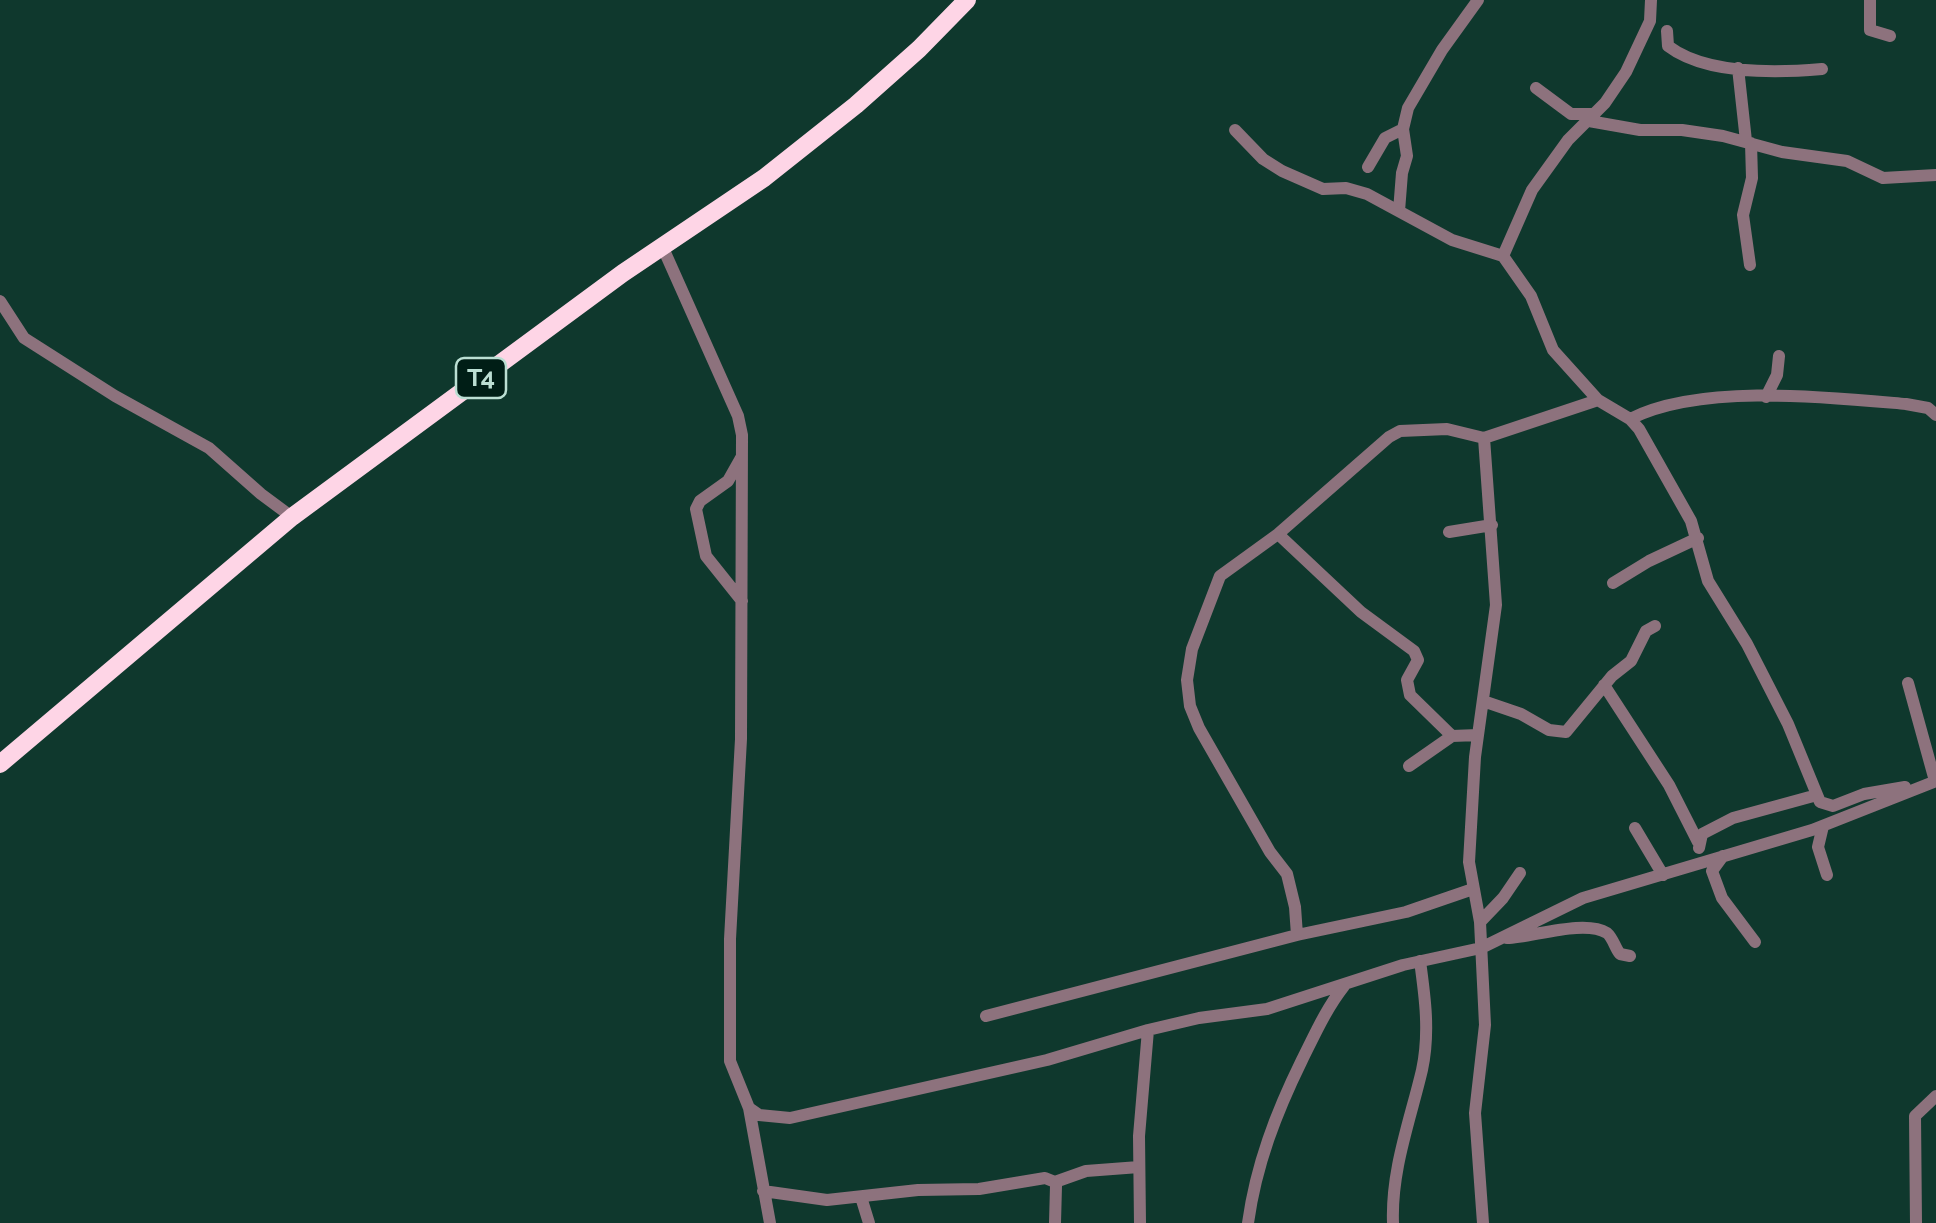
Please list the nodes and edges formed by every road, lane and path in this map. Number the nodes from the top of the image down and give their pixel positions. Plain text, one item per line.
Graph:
1 (966, 0) edge
2 (1478, 0) edge
3 (1652, 0) edge
4 (1870, 0) edge
5 (1667, 31) dead end
6 (1890, 36) dead end
7 (1738, 68) junction
8 (1822, 69) dead end
9 (1536, 88) dead end
10 (1592, 118) junction
11 (1403, 129) junction
12 (1234, 130) dead end
13 (1748, 142) junction
14 (1368, 167) dead end
15 (1936, 175) edge
16 (1400, 210) junction
17 (663, 248) junction
18 (1503, 256) junction
19 (1750, 265) dead end
20 (0, 301) edge
21 (1780, 356) dead end
22 (1766, 397) junction
23 (1598, 400) junction
24 (1936, 415) edge
25 (1630, 419) junction
26 (1484, 438) junction
27 (742, 456) junction
28 (292, 518) junction
29 (1492, 525) junction
30 (1449, 532) dead end
31 (1278, 534) junction
32 (1698, 538) junction
33 (1613, 583) dead end
34 (742, 601) junction
35 (1656, 626) dead end
36 (1908, 682) dead end
37 (1599, 690) junction
38 (1483, 701) junction
39 (1478, 735) junction
40 (1452, 736) junction
41 (0, 764) edge
42 (1409, 766) dead end
43 (1936, 781) edge
44 (1916, 787) junction
45 (1817, 795) junction
46 (1824, 826) junction
47 (1634, 828) dead end
48 (1698, 842) junction
49 (1724, 854) junction
50 (1701, 862) junction
51 (1520, 873) dead end
52 (1663, 875) junction
53 (1827, 875) dead end
54 (1473, 889) junction
55 (1480, 922) junction
56 (1297, 936) junction
57 (1504, 938) junction
58 (1755, 942) dead end
59 (1482, 948) junction
60 (1630, 956) dead end
61 (1420, 961) junction
62 (1344, 986) junction
63 (986, 1016) dead end
64 (1148, 1030) junction
65 (1936, 1096) edge
66 (749, 1108) junction
67 (1140, 1167) junction
68 (1054, 1182) junction
69 (764, 1191) junction
70 (862, 1197) junction
71 (770, 1223) edge
72 (870, 1223) edge
73 (1055, 1223) edge
74 (1140, 1223) edge
75 (1248, 1223) edge
76 (1394, 1223) edge
77 (1483, 1223) edge
78 (1916, 1223) edge

1 - 17 highway, T4
2 - 11 street
3 - 10 street
4 - 6 street
5 - 7 street
7 - 8 street
7 - 13 street
9 - 10 street
10 - 13 street
10 - 18 street
11 - 14 street
11 - 16 street
12 - 16 street
13 - 15 street
13 - 19 street
16 - 18 street
17 - 27 street
17 - 28 highway, T4
18 - 23 street
20 - 28 street
21 - 22 street
22 - 24 street
22 - 25 street
23 - 25 street
23 - 26 street
25 - 32 street
26 - 29 street
26 - 31 street
27 - 34 street
27 - 34 street
28 - 41 highway, T4
29 - 30 street
29 - 38 street
31 - 40 street
31 - 56 street
32 - 33 street
32 - 45 street
34 - 66 street
35 - 37 street
36 - 43 street
37 - 38 street
37 - 48 street
38 - 39 street
39 - 40 street
39 - 54 street
40 - 42 street
43 - 44 street
44 - 45 street
44 - 46 street
45 - 48 street
46 - 49 street
46 - 53 street
47 - 52 street
48 - 50 street
49 - 50 street
49 - 58 street
50 - 52 street
51 - 55 street
52 - 57 street
54 - 55 street
54 - 56 street
55 - 59 street
56 - 63 street
57 - 59 street
57 - 60 street
59 - 61 street
59 - 77 street
61 - 62 street
61 - 76 street
62 - 64 street
62 - 75 street
64 - 66 street
64 - 67 street
65 - 78 street
66 - 69 street
67 - 68 street
67 - 74 street
68 - 70 street
68 - 73 street
69 - 70 street
69 - 71 street
70 - 72 street

